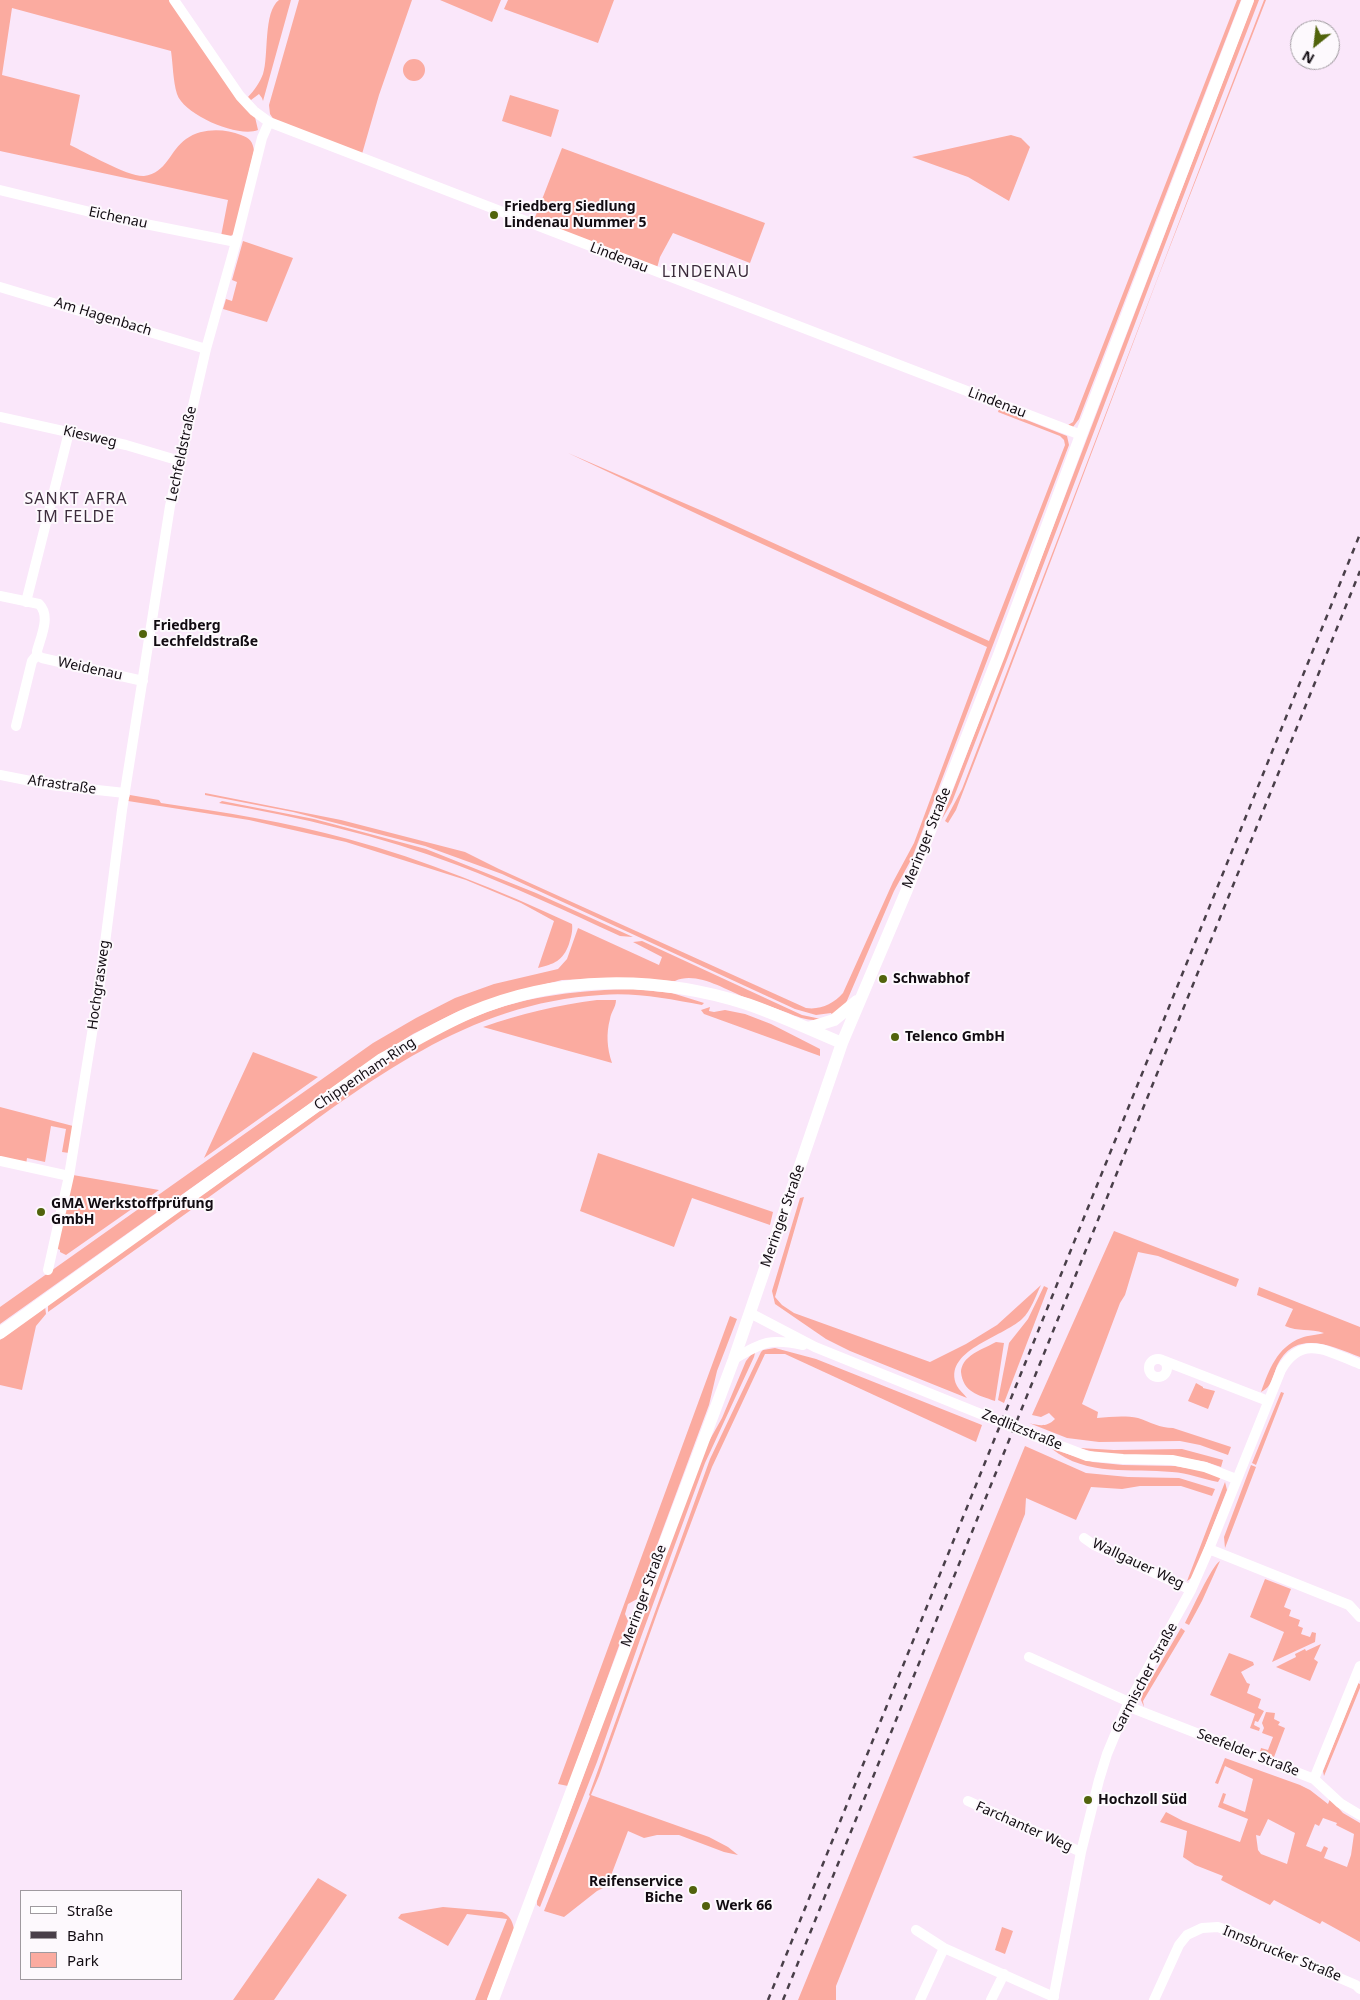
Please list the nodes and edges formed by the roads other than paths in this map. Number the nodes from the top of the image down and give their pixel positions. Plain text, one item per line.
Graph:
1 (174, 0) edge
2 (1248, 0) edge
3 (269, 122) junction
4 (0, 190) edge
5 (236, 242) junction
6 (0, 286) edge
7 (206, 349) junction
8 (0, 417) edge
9 (69, 432) junction
10 (1081, 435) junction
11 (180, 461) junction
12 (0, 596) edge
13 (26, 602) junction
14 (37, 655) junction
15 (144, 681) junction
16 (16, 726) dead end
17 (0, 775) edge
18 (125, 793) junction
19 (861, 997) junction
20 (808, 1028) junction
21 (842, 1043) junction
22 (0, 1161) edge
23 (69, 1176) junction
24 (48, 1270) dead end
25 (750, 1313) junction
26 (0, 1333) edge
27 (815, 1347) junction
28 (734, 1359) junction
29 (1162, 1360) dead end
30 (1360, 1364) edge
31 (1268, 1401) junction
32 (1236, 1479) junction
33 (1084, 1538) dead end
34 (1209, 1550) junction
35 (1191, 1590) junction
36 (1360, 1617) edge
37 (1029, 1657) dead end
38 (1360, 1666) edge
39 (1128, 1704) junction
40 (1314, 1779) junction
41 (968, 1801) dead end
42 (1360, 1815) edge
43 (1081, 1852) junction
44 (916, 1930) dead end
45 (944, 1948) junction
46 (1004, 1974) junction
47 (1360, 1989) edge
48 (1053, 1998) edge
49 (493, 2000) edge
50 (920, 2000) edge
51 (991, 2000) edge
52 (1154, 2000) edge

1 - 3 street, Lindenau
2 - 10 main road, Meringer Straße
3 - 5 street, Lechfeldstraße
3 - 10 street, Lindenau
4 - 5 street, Eichenau
5 - 7 street, Lechfeldstraße
6 - 7 street, Am Hagenbach
7 - 11 street, Lechfeldstraße
8 - 9 street, Kiesweg
9 - 11 street, Kiesweg
9 - 13 street
10 - 19 main road, Meringer Straße
11 - 15 street, Lechfeldstraße
12 - 13 street
13 - 14 street
14 - 15 street, Weidenau
14 - 16 street
15 - 18 street, Lechfeldstraße
17 - 18 street, Afrastraße
18 - 23 street, Hochgrasweg
19 - 20 main road
19 - 21 main road, Meringer Straße
20 - 21 main road, Chippenham-Ring
20 - 26 main road, Chippenham-Ring
21 - 25 main road, Meringer Straße
22 - 23 street
23 - 24 street, Hochgrasweg
25 - 27 street, Zedlitzstraße
25 - 28 main road, Meringer Straße
27 - 28 street, Zedlitzstraße
27 - 32 street, Zedlitzstraße
28 - 49 main road, Meringer Straße
29 - 31 street
30 - 31 street, Garmischer Straße
31 - 32 street, Garmischer Straße
32 - 34 street, Garmischer Straße
33 - 35 street, Wallgauer Weg
34 - 35 street, Garmischer Straße
34 - 36 street
35 - 39 street, Garmischer Straße
37 - 39 street, Seefelder Straße
38 - 40 street
39 - 40 street, Seefelder Straße
39 - 43 street, Garmischer Straße
40 - 42 street, Seefelder Straße
41 - 43 street, Farchanter Weg
43 - 48 street, Garmischer Straße
44 - 45 street
45 - 46 street
45 - 50 street
46 - 48 street
46 - 51 street
47 - 52 street, Innsbrucker Straße

